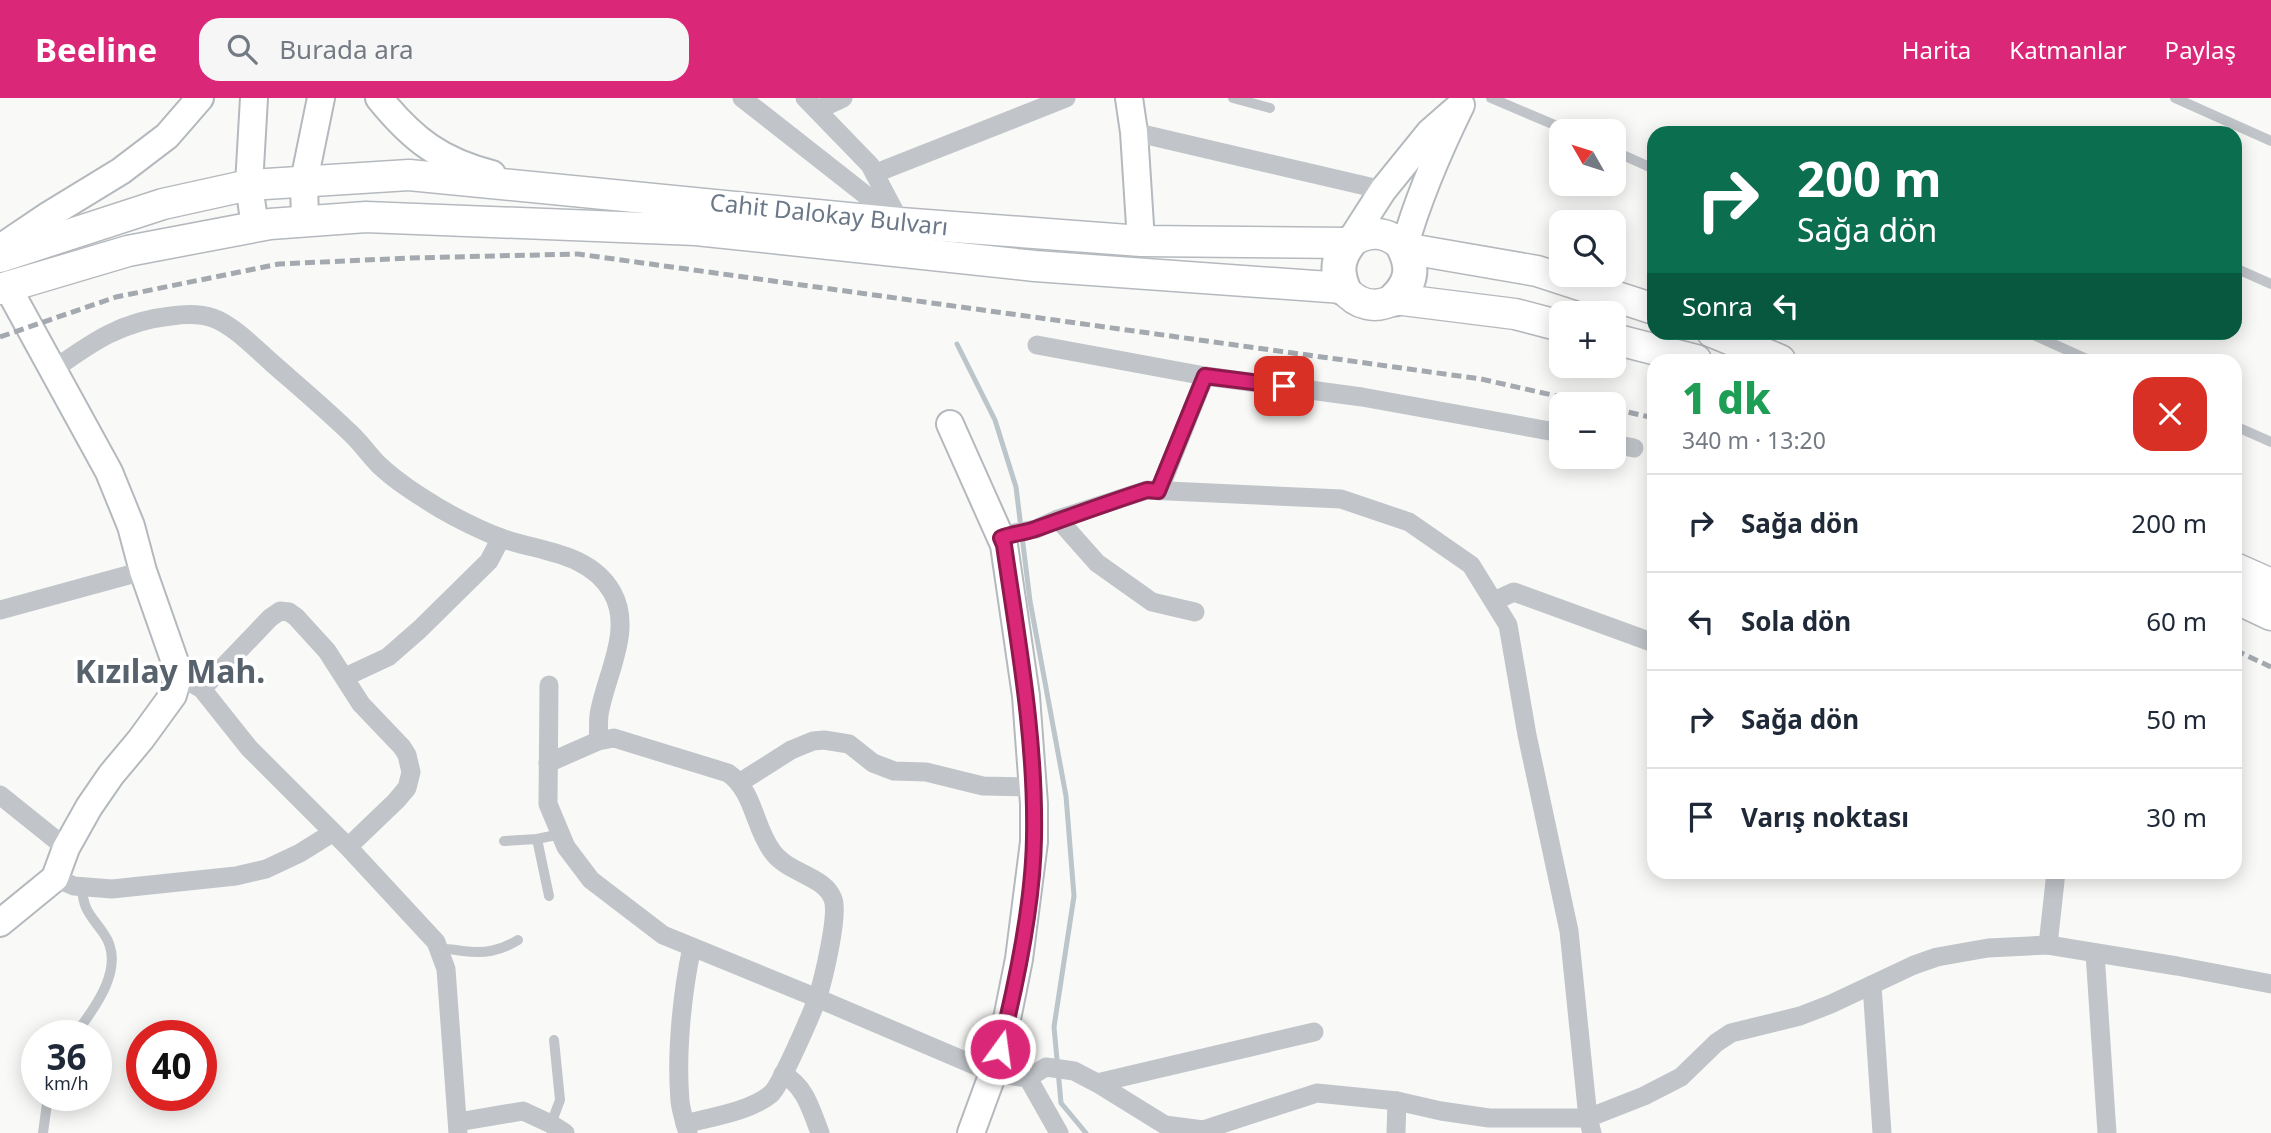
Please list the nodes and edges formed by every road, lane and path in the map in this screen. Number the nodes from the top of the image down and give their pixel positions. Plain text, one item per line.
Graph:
1 (200, 98) edge
2 (254, 98) edge
3 (321, 98) edge
4 (379, 98) edge
5 (742, 98) edge
6 (842, 98) edge
7 (1066, 98) edge
8 (1129, 98) edge
9 (1233, 98) edge
10 (1491, 98) edge
11 (2175, 98) edge
12 (1463, 102) edge
13 (811, 104) edge
14 (1270, 108) dead end
15 (1549, 123) edge
16 (2238, 126) edge
17 (2242, 128) edge
18 (1134, 132) junction
19 (2271, 141) edge
20 (1626, 156) edge
21 (1647, 166) edge
22 (876, 173) junction
23 (304, 181) junction
24 (249, 185) junction
25 (542, 187) junction
26 (1383, 190) junction
27 (305, 222) junction
28 (900, 223) junction
29 (255, 227) junction
30 (1141, 241) junction
31 (1349, 243) junction
32 (0, 248) edge
33 (1404, 248) junction
34 (0, 257) edge
35 (2242, 271) edge
36 (2271, 284) edge
37 (4, 287) edge
38 (1343, 288) junction
39 (1395, 299) junction
40 (1647, 307) edge
41 (1549, 323) edge
42 (1731, 340) edge
43 (2045, 340) edge
44 (1626, 342) edge
45 (1037, 345) dead end
46 (1673, 354) edge
47 (1765, 354) edge
48 (2076, 354) edge
49 (53, 370) junction
50 (1205, 376) junction
51 (950, 424) dead end
52 (2242, 429) edge
53 (1549, 431) edge
54 (2271, 442) edge
55 (1626, 446) edge
56 (1634, 448) dead end
57 (1158, 491) junction
58 (1058, 519) junction
59 (1008, 535) junction
60 (501, 538) junction
61 (143, 571) junction
62 (2242, 571) edge
63 (2271, 584) edge
64 (1494, 601) junction
65 (2242, 601) edge
66 (0, 610) edge
67 (1195, 612) dead end
68 (2271, 615) edge
69 (1647, 640) edge
70 (345, 677) junction
71 (189, 685) junction
72 (548, 685) dead end
73 (598, 741) junction
74 (548, 763) junction
75 (739, 783) junction
76 (1033, 787) junction
77 (0, 795) edge
78 (332, 833) junction
79 (561, 834) junction
80 (537, 839) junction
81 (504, 841) dead end
82 (348, 847) junction
83 (66, 848) junction
84 (55, 878) junction
85 (2055, 879) edge
86 (82, 887) junction
87 (549, 896) dead end
88 (0, 923) edge
89 (518, 940) dead end
90 (2048, 945) junction
91 (692, 947) junction
92 (441, 950) junction
93 (2095, 953) junction
94 (2271, 984) edge
95 (1871, 985) junction
96 (817, 998) junction
97 (85, 1020) edge
98 (1314, 1032) dead end
99 (554, 1040) dead end
100 (993, 1073) junction
101 (783, 1074) junction
102 (1028, 1078) junction
103 (1097, 1083) junction
104 (1396, 1101) junction
105 (46, 1111) edge
106 (1590, 1126) edge
107 (458, 1127) edge
108 (687, 1128) edge
109 (558, 1129) edge
110 (43, 1133) edge
111 (820, 1133) edge
112 (971, 1133) edge
113 (1059, 1133) edge
114 (1396, 1133) edge
115 (1882, 1133) edge
116 (2107, 1133) edge

1 - 32 street
2 - 24 street
3 - 23 street
4 - 25 street
5 - 28 street
6 - 13 street
7 - 22 street
8 - 18 street
9 - 14 lane
10 - 15 lane
11 - 16 lane
12 - 26 street
12 - 33 street
13 - 22 street
17 - 19 lane
18 - 26 street
18 - 30 street
20 - 21 lane
22 - 28 street
23 - 24 main road, Cahit Dalokay Bulvarı
23 - 25 main road, Cahit Dalokay Bulvarı
23 - 27 street
24 - 29 street
24 - 34 main road, Cahit Dalokay Bulvarı
25 - 28 main road, Cahit Dalokay Bulvarı
26 - 31 street
27 - 29 main road, Cahit Dalokay Bulvarı
27 - 38 main road, Cahit Dalokay Bulvarı
28 - 30 main road, Cahit Dalokay Bulvarı
29 - 37 main road, Cahit Dalokay Bulvarı
30 - 31 main road, Cahit Dalokay Bulvarı
31 - 33 main road, Cahit Dalokay Bulvarı
31 - 38 highway
33 - 39 highway
33 - 40 main road, Cahit Dalokay Bulvarı
35 - 36 lane
37 - 49 street
38 - 39 main road, Cahit Dalokay Bulvarı
39 - 41 main road, Cahit Dalokay Bulvarı
42 - 47 main road
43 - 48 lane
44 - 46 main road
45 - 50 street
49 - 60 street
49 - 61 street
50 - 53 street
50 - 57 street
51 - 59 street
52 - 54 lane
55 - 56 street
57 - 58 street
57 - 64 street
58 - 59 street
58 - 67 street
59 - 76 street
60 - 70 street
60 - 73 street
61 - 66 street
61 - 71 street
62 - 63 main road
64 - 69 street
64 - 106 street
65 - 68 main road
70 - 71 street
70 - 82 street
71 - 78 street
71 - 83 street
72 - 74 street
73 - 74 street
73 - 75 street
74 - 79 street
75 - 76 street
75 - 96 street
76 - 100 street
77 - 83 street
78 - 82 street
78 - 86 street
79 - 80 lane
79 - 91 street
80 - 81 lane
80 - 87 lane
82 - 92 street
83 - 84 street
84 - 86 street
84 - 88 street
85 - 90 street
86 - 97 lane
89 - 92 lane
90 - 93 street
90 - 95 street
91 - 96 street
91 - 108 street
92 - 107 street
93 - 94 street
93 - 116 street
95 - 106 street
95 - 115 street
96 - 100 street
96 - 101 street
98 - 103 street
99 - 109 lane
100 - 102 street
100 - 112 street
101 - 108 street
101 - 111 street
102 - 103 street
102 - 113 street
103 - 104 street
104 - 106 street
104 - 114 street
105 - 110 lane
107 - 109 street

